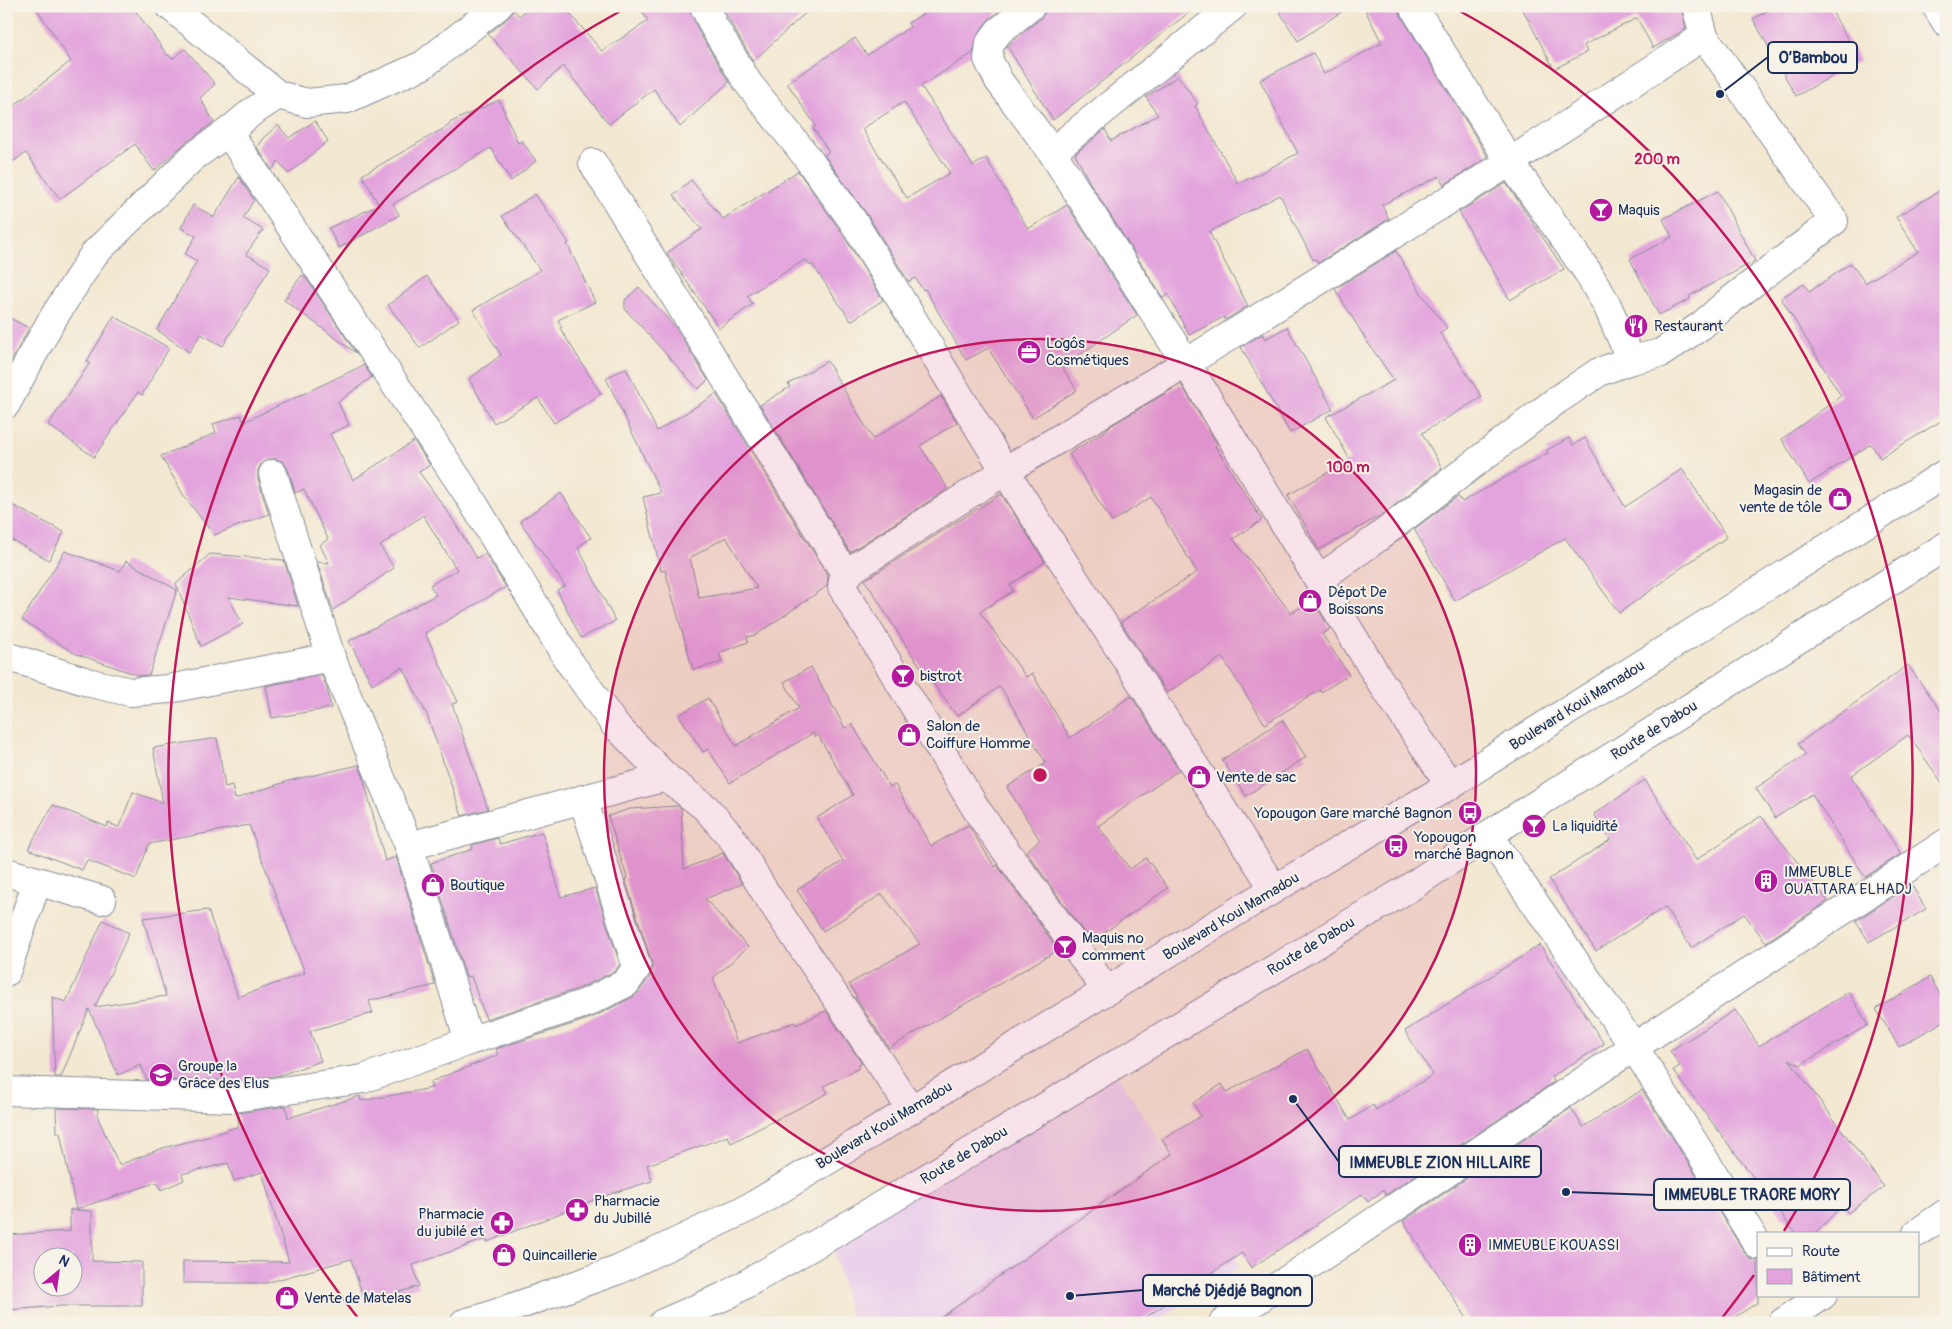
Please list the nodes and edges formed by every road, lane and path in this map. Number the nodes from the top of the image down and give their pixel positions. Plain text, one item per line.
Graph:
1 (170, 6) edge
2 (498, 6) edge
3 (704, 6) edge
4 (1031, 6) edge
5 (1233, 6) edge
6 (1413, 6) edge
7 (1696, 6) edge
8 (1936, 6) edge
9 (1946, 22) edge
10 (1704, 36) junction
11 (278, 95) junction
12 (228, 132) junction
13 (1052, 152) junction
14 (1510, 162) junction
15 (593, 164) dead end
16 (1631, 360) junction
17 (1186, 363) junction
18 (6, 404) edge
19 (1005, 471) junction
20 (1946, 473) edge
21 (273, 474) dead end
22 (1946, 546) edge
23 (846, 575) junction
24 (1319, 579) junction
25 (6, 656) edge
26 (331, 657) junction
27 (666, 777) junction
28 (1450, 785) junction
29 (583, 800) junction
30 (1488, 835) junction
31 (1946, 843) edge
32 (409, 846) junction
33 (6, 872) edge
34 (37, 882) junction
35 (1274, 889) junction
36 (102, 900) dead end
37 (6, 972) edge
38 (1108, 991) junction
39 (468, 1042) junction
40 (1634, 1047) junction
41 (6, 1091) edge
42 (911, 1109) junction
43 (1946, 1213) edge
44 (1918, 1232) edge
45 (1757, 1243) edge
46 (1821, 1296) edge
47 (1795, 1313) edge
48 (464, 1323) edge
49 (663, 1323) edge
50 (1223, 1323) edge

1 - 11 street
2 - 11 street
3 - 19 street
4 - 13 street
5 - 13 street
6 - 14 street
7 - 10 street
8 - 9 street
10 - 14 street
10 - 16 street
11 - 12 street
12 - 18 street
12 - 27 street
13 - 17 street
14 - 16 street
14 - 17 street
15 - 23 street
16 - 24 street
17 - 19 street
17 - 24 street
19 - 23 street
19 - 35 street
20 - 28 street, Boulevard Koui Mamadou
21 - 26 street
22 - 30 street, Route de Dabou
23 - 38 street
24 - 28 street
25 - 26 street
26 - 32 street
27 - 29 street
27 - 42 street
28 - 35 street, Boulevard Koui Mamadou
29 - 32 street
29 - 39 street
30 - 40 street
30 - 49 street, Route de Dabou
31 - 40 street
32 - 39 street
33 - 34 street
34 - 36 street
34 - 37 street
35 - 38 street, Boulevard Koui Mamadou
38 - 42 street, Boulevard Koui Mamadou
39 - 41 street
40 - 45 street
40 - 50 street
42 - 48 street, Boulevard Koui Mamadou
43 - 44 street
46 - 47 street

